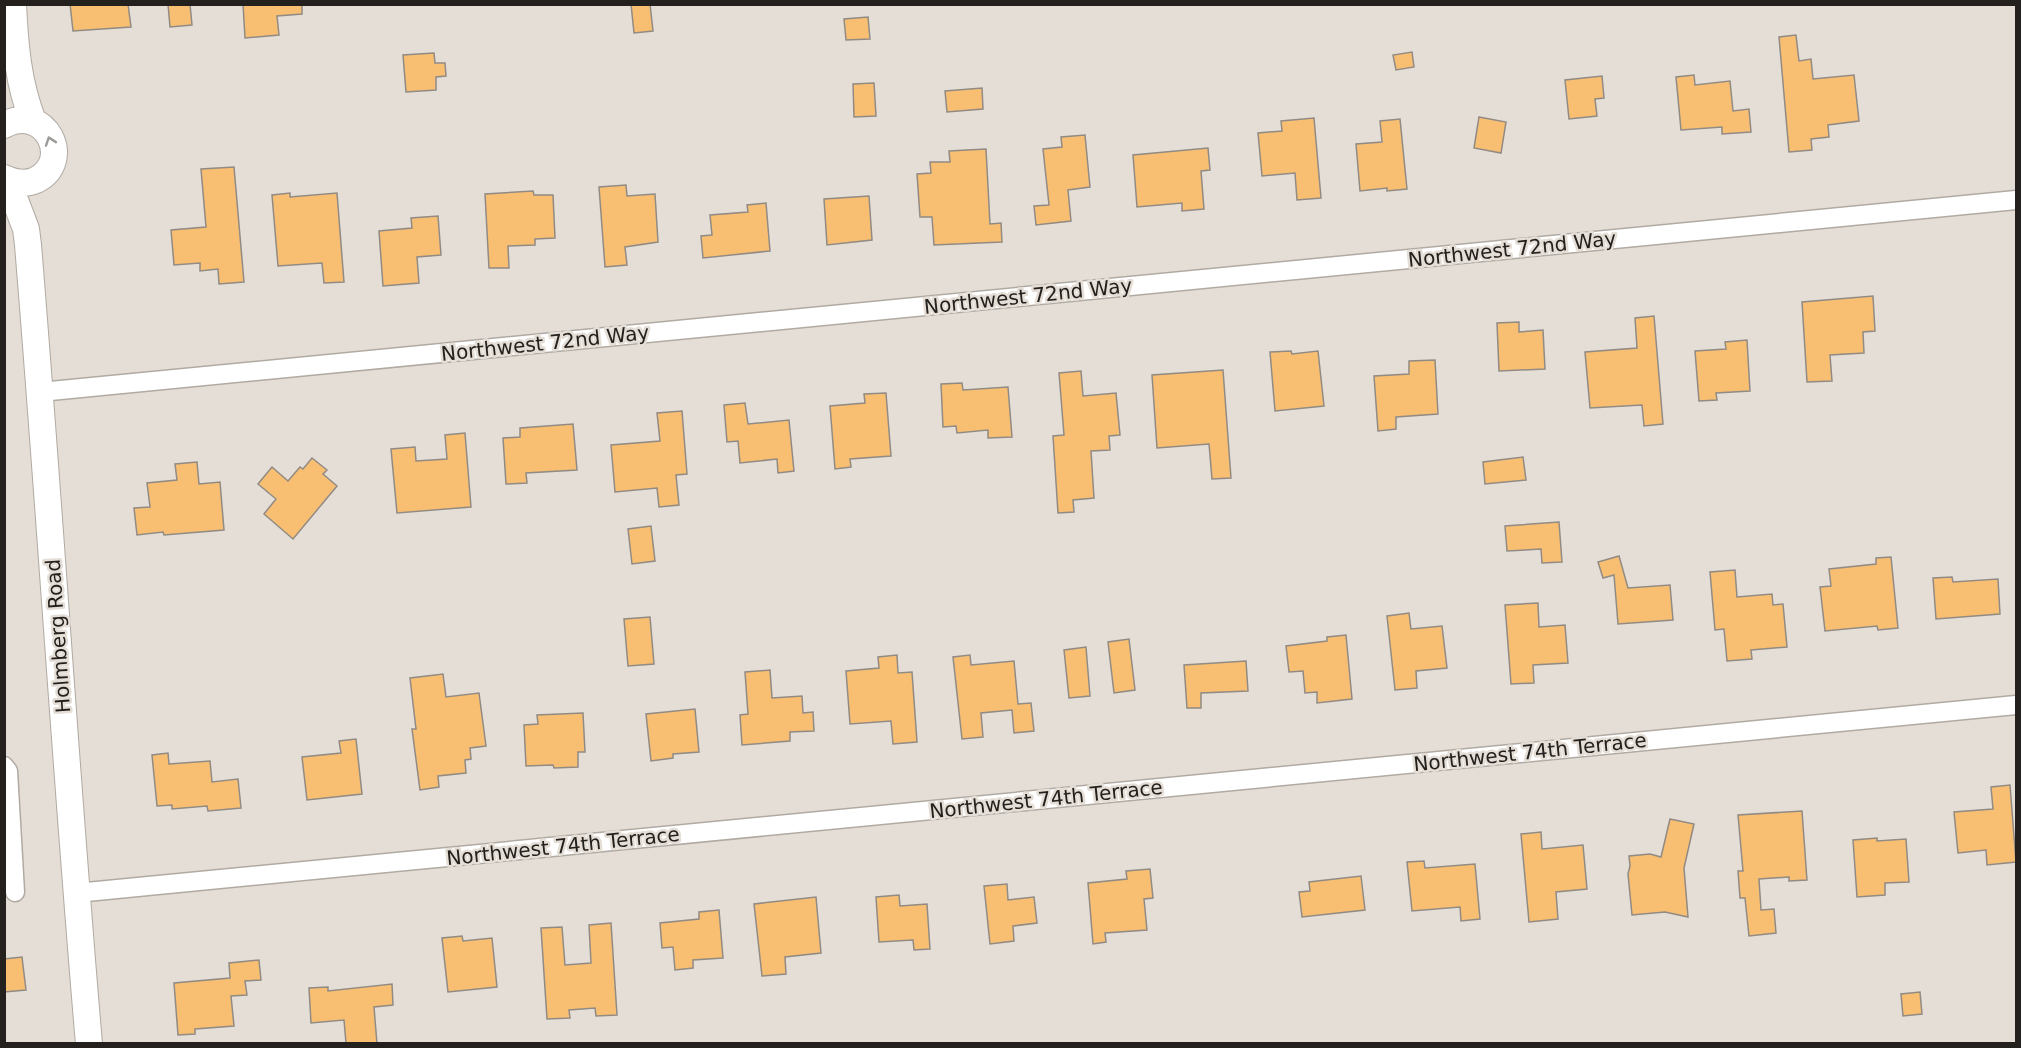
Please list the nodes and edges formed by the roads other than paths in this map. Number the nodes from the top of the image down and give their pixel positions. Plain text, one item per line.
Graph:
1 (13, 4) edge
2 (16, 57) junction
3 (4, 114) edge
4 (33, 121) junction
5 (4, 125) edge
6 (40, 178) junction
7 (6, 179) edge
8 (2016, 200) edge
9 (26, 229) junction
10 (40, 392) junction
11 (2016, 705) edge
12 (4, 766) edge
13 (15, 892) dead end
14 (76, 893) junction
15 (89, 1044) edge

1 - 2 street
2 - 3 street
2 - 4 street
4 - 5 street
6 -> 4 street, Holmberg Road
6 - 7 street
6 - 9 street, Holmberg Road
7 - 9 street, Holmberg Road
8 - 10 street, Northwest 72nd Way
9 - 10 street, Holmberg Road
10 - 14 street, Holmberg Road
11 - 14 street, Northwest 74th Terrace
12 - 13 street
14 - 15 street, Holmberg Road

